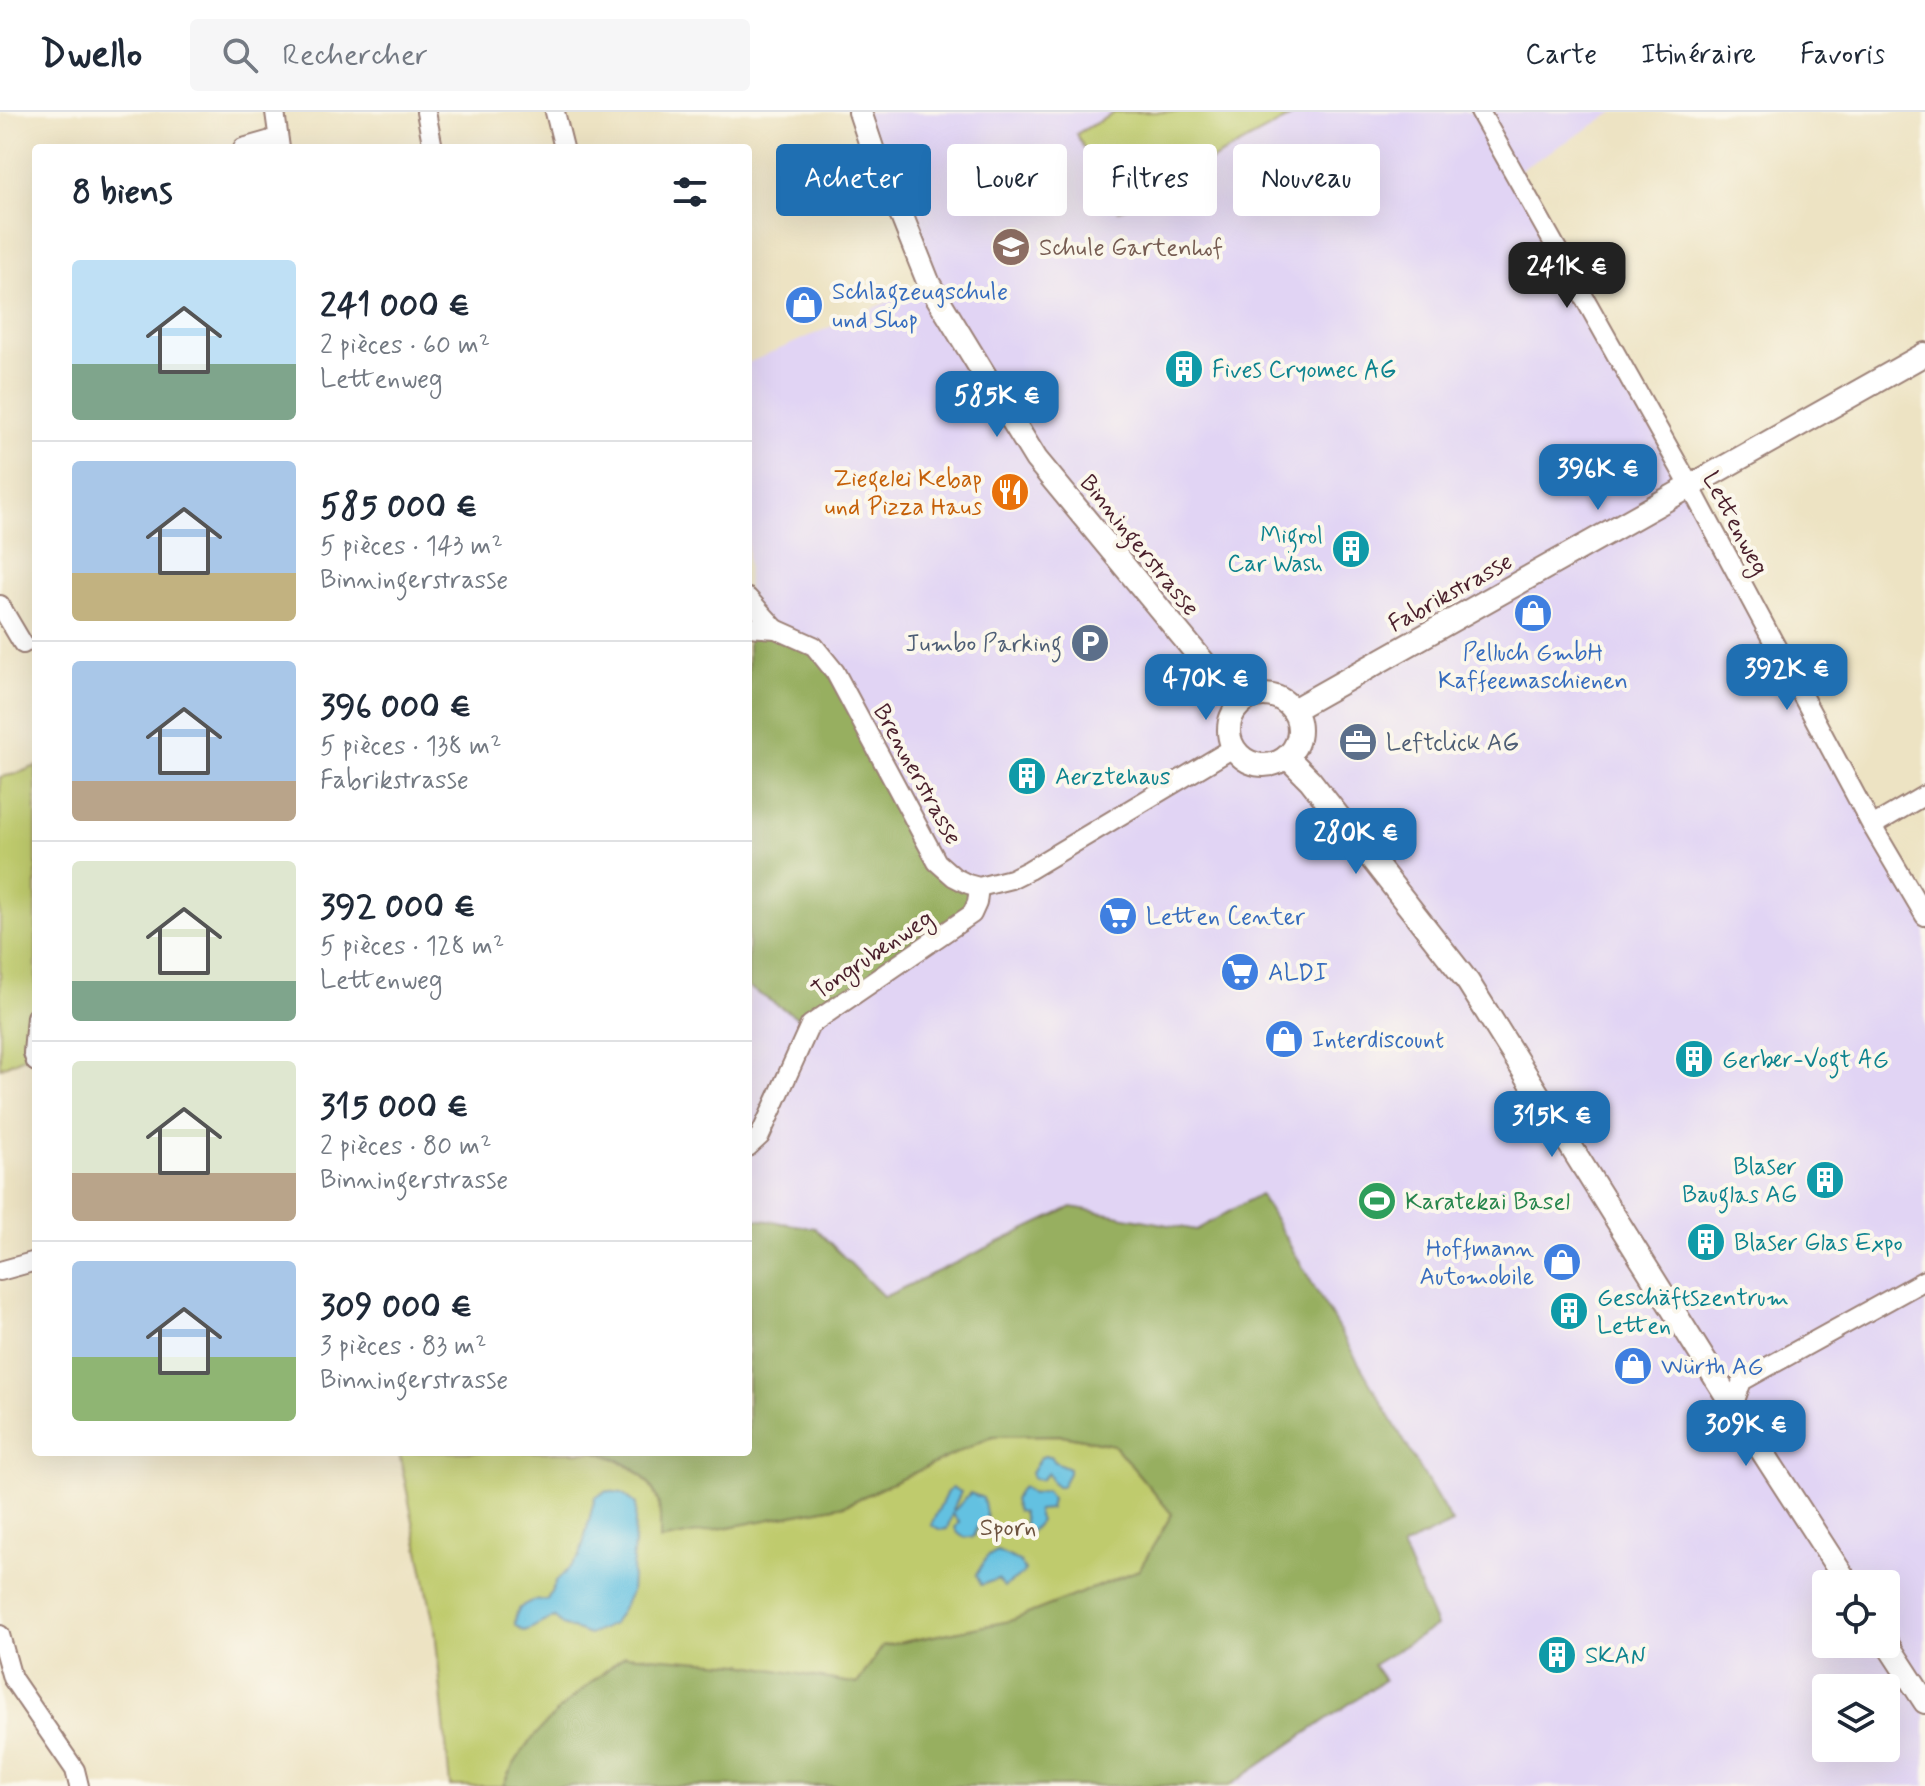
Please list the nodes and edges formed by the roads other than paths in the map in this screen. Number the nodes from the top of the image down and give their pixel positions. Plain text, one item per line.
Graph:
1 (275, 112) edge
2 (426, 112) edge
3 (555, 112) edge
4 (860, 112) edge
5 (1480, 112) edge
6 (279, 143) edge
7 (432, 144) edge
8 (563, 144) edge
9 (1925, 354) edge
10 (1690, 486) junction
11 (752, 602) edge
12 (0, 605) edge
13 (752, 627) edge
14 (776, 629) junction
15 (23, 644) dead end
16 (1239, 705) junction
17 (1293, 710) junction
18 (1233, 748) junction
19 (1287, 757) junction
20 (1925, 795) edge
21 (1872, 826) junction
22 (979, 887) junction
23 (1925, 916) edge
24 (752, 1143) edge
25 (32, 1262) edge
26 (0, 1271) edge
27 (1925, 1280) edge
28 (1733, 1406) junction
29 (1839, 1570) edge
30 (0, 1635) edge
31 (1896, 1658) edge
32 (1925, 1702) edge
33 (79, 1786) edge

1 - 6 street
2 - 7 street
3 - 8 street
4 - 16 street, Binningerstrasse
5 - 10 street, Lettenweg
9 - 10 street, Fabrikstrasse
10 - 17 street, Fabrikstrasse
10 - 21 street, Lettenweg
11 - 14 street
12 - 15 street
13 - 14 street, Brennerstrasse
14 - 22 street, Brennerstrasse
16 - 17 street
16 - 18 street
17 - 19 street
18 - 19 street
18 - 22 street
19 - 28 street
20 - 21 street
21 - 23 street, Lettenweg
22 - 24 street, Tongrubenweg
25 - 26 street
27 - 28 street
28 - 29 street
30 - 33 street
31 - 32 street

